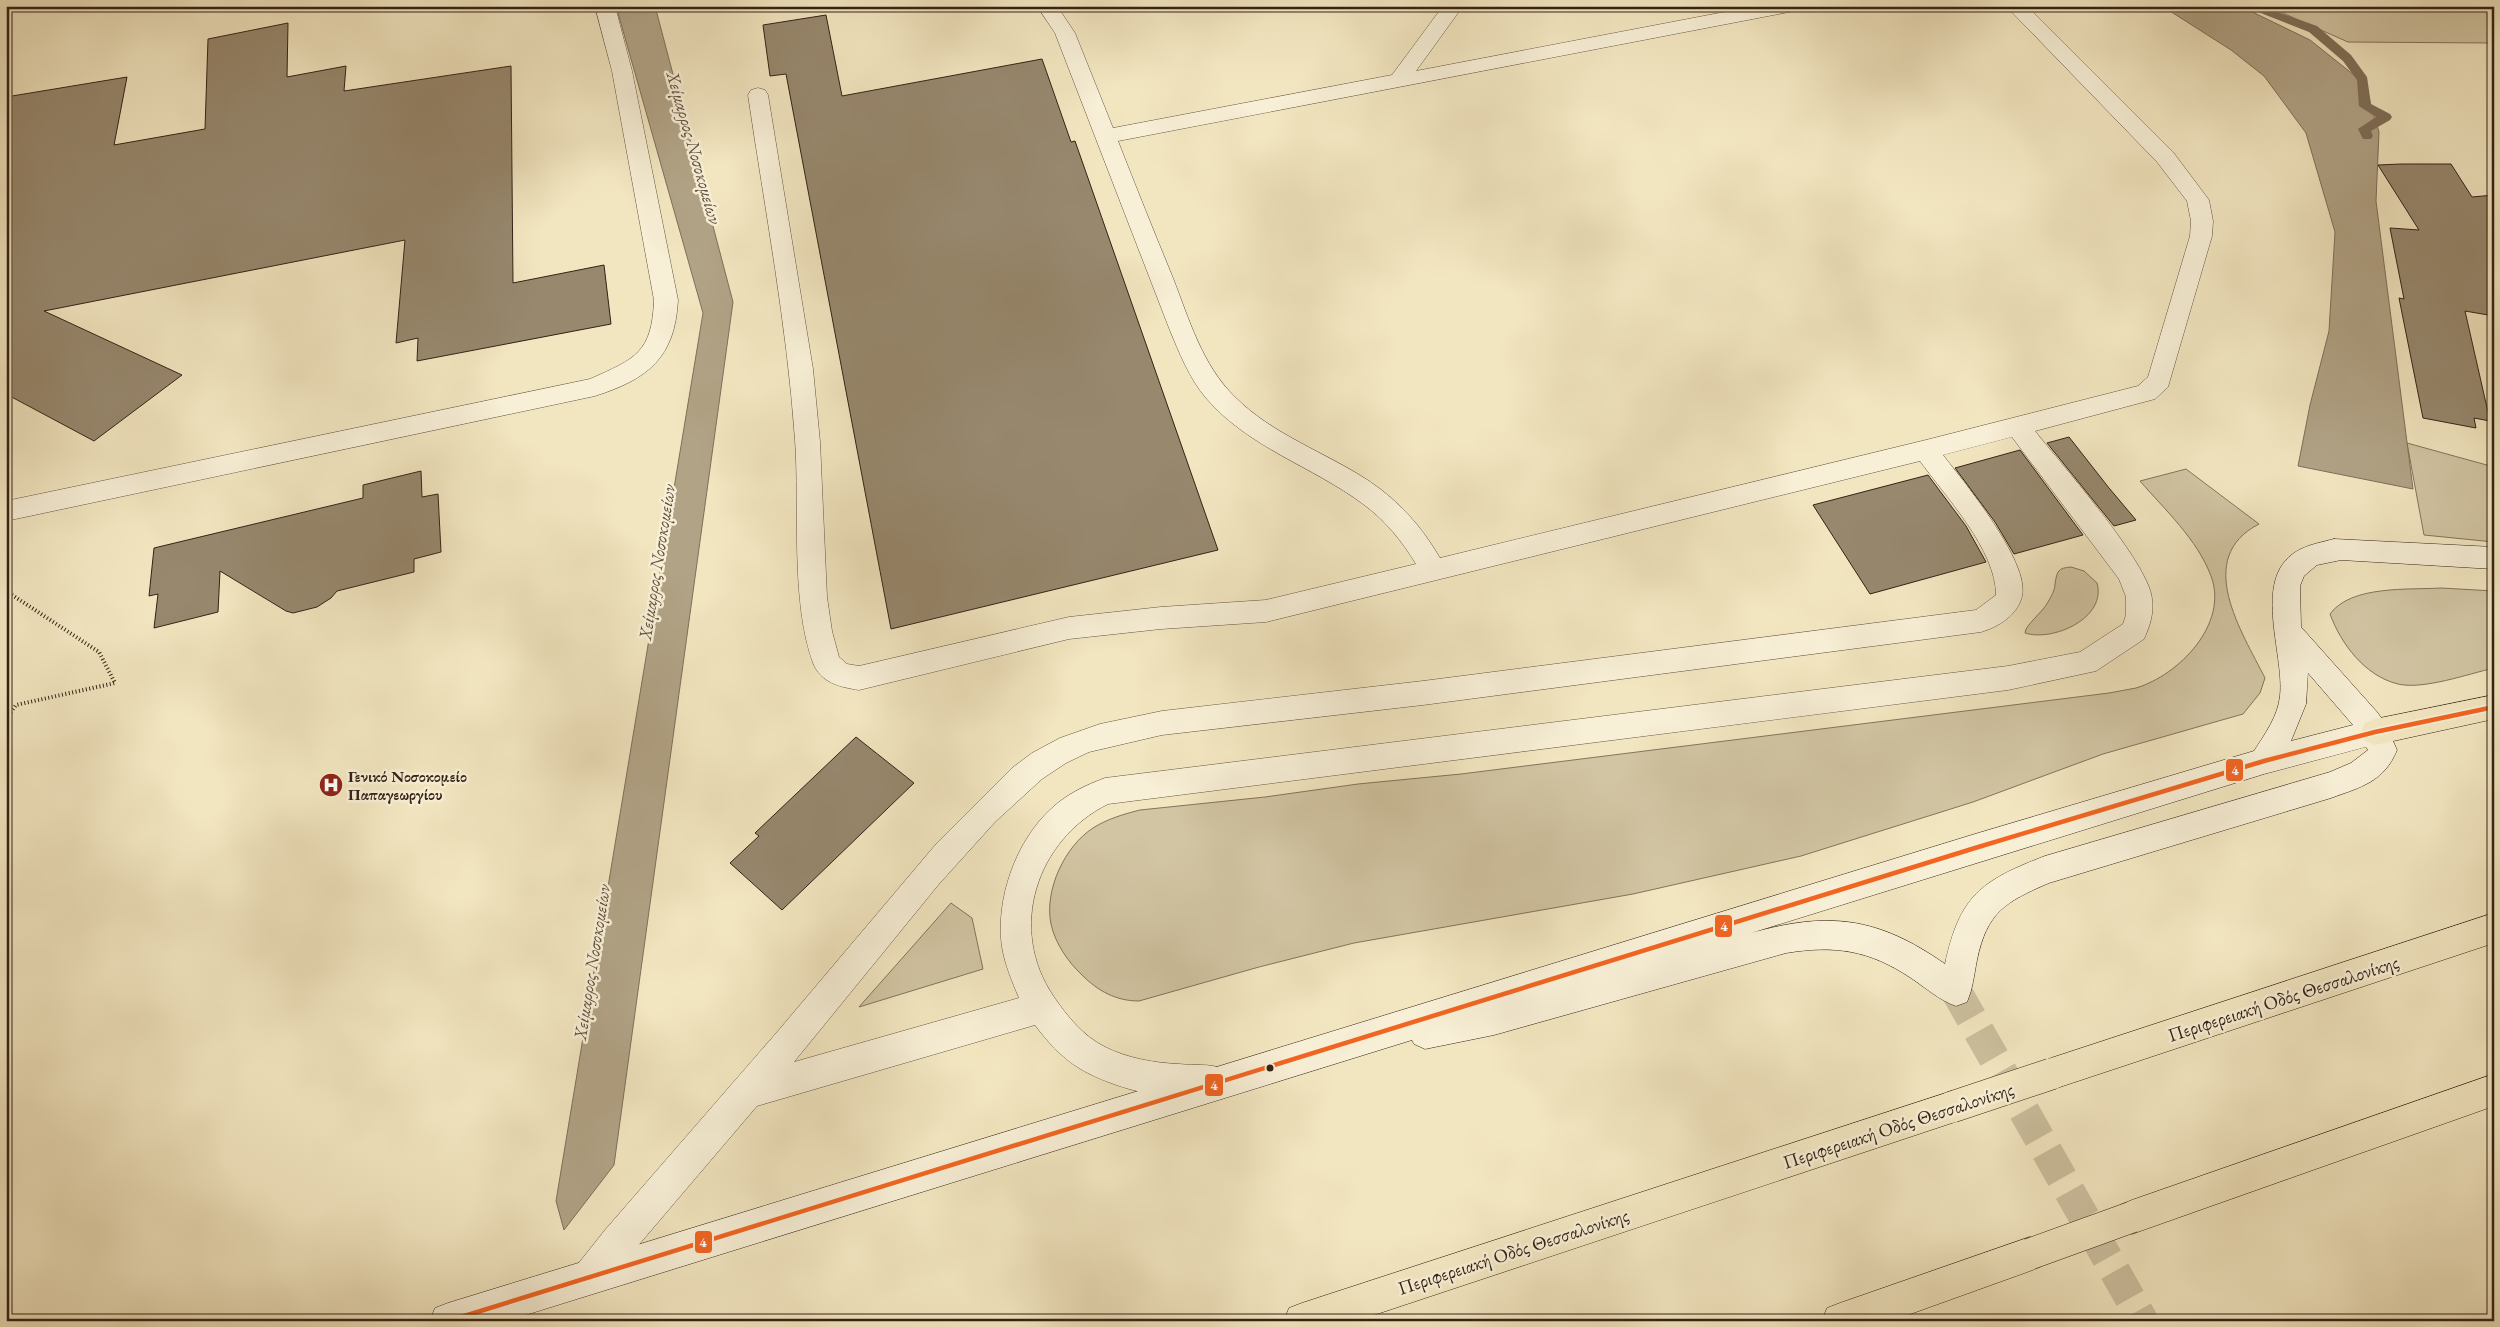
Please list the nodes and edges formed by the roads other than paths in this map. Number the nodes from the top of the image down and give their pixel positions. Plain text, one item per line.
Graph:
1 (605, 6) edge
2 (1047, 6) edge
3 (1453, 6) edge
4 (1704, 6) edge
5 (1789, 6) edge
6 (2016, 6) edge
7 (1736, 17) junction
8 (1399, 80) junction
9 (758, 96) dead end
10 (1108, 136) junction
11 (2017, 426) junction
12 (1926, 450) junction
13 (6, 511) edge
14 (2494, 558) edge
15 (1433, 570) junction
16 (2288, 631) junction
17 (2494, 707) edge
18 (2375, 732) junction
19 (2264, 761) junction
20 (2494, 928) edge
21 (1042, 1007) junction
22 (1361, 1038) junction
23 (1235, 1079) junction
24 (2494, 1090) edge
25 (744, 1094) junction
26 (590, 1276) junction
27 (448, 1321) edge
28 (1302, 1321) edge
29 (1840, 1321) edge

1 - 13 street
2 - 10 street
3 - 8 street
4 - 7 street
5 - 7 street
6 - 11 street
7 - 8 street
8 - 10 street
9 - 15 street
10 - 15 street
11 - 12 street
11 - 21 street
12 - 15 street
12 - 25 street
14 - 16 street
16 - 18 street
16 - 19 street
17 - 18 highway
18 - 19 street
18 - 22 street
19 - 22 street
20 - 28 highway, Περιφερειακή Οδός Θεσσαλονίκης, bridge
21 - 23 street
21 - 25 street
22 - 23 street
23 - 26 street
24 - 29 highway, bridge
25 - 26 street
26 - 27 street

